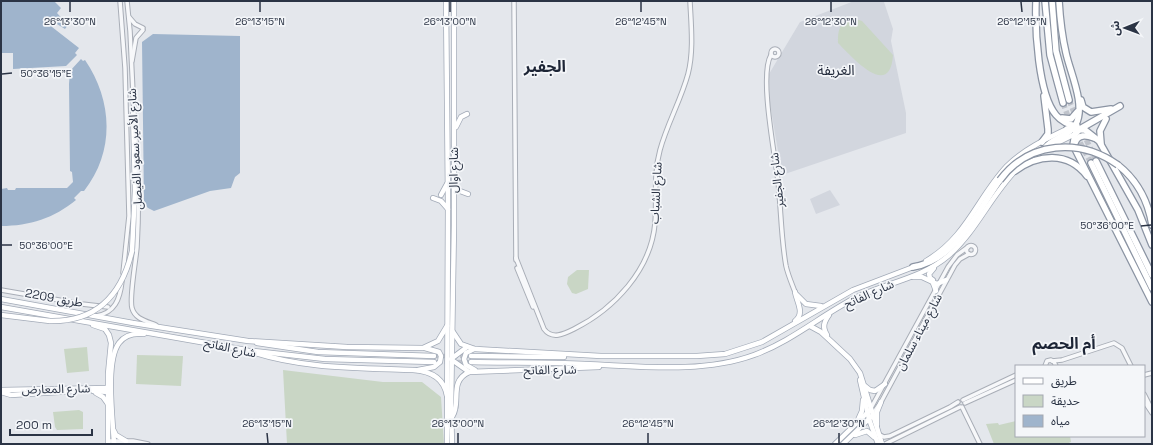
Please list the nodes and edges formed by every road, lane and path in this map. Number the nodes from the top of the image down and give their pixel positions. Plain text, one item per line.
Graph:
1 (120, 1) edge
2 (126, 1) edge
3 (446, 1) edge
4 (454, 1) edge
5 (514, 1) edge
6 (690, 1) edge
7 (1036, 1) edge
8 (1045, 1) edge
9 (1052, 1) edge
10 (1059, 1) edge
11 (128, 16) junction
12 (773, 56) dead end
13 (131, 62) junction
14 (1042, 76) junction
15 (448, 86) junction
16 (1075, 87) junction
17 (1069, 100) tunnel mouth
18 (1078, 102) junction
19 (1063, 103) tunnel mouth
20 (1120, 106) dead end
21 (1111, 109) dead end
22 (133, 111) junction
23 (454, 113) junction
24 (467, 114) dead end
25 (1055, 114) junction
26 (1106, 118) dead end
27 (1078, 129) junction
28 (454, 132) junction
29 (1097, 138) junction
30 (1042, 142) junction
31 (1046, 148) joint
32 (1074, 150) junction
33 (1104, 150) junction
34 (1015, 171) junction
35 (448, 180) junction
36 (454, 186) junction
37 (1096, 189) junction
38 (468, 194) dead end
39 (441, 195) dead end
40 (433, 198) dead end
41 (448, 209) junction
42 (1152, 225) edge
43 (1152, 245) edge
44 (968, 247) junction
45 (969, 254) junction
46 (447, 258) junction
47 (454, 258) junction
48 (941, 262) junction
49 (447, 267) junction
50 (454, 267) junction
51 (912, 267) junction
52 (1152, 275) edge
53 (909, 277) junction
54 (942, 282) junction
55 (933, 283) junction
56 (1152, 288) edge
57 (1, 290) edge
58 (936, 291) junction
59 (795, 292) junction
60 (1, 299) edge
61 (1152, 302) edge
62 (826, 305) junction
63 (1, 307) edge
64 (108, 307) dead end
65 (831, 312) junction
66 (1, 315) edge
67 (94, 316) junction
68 (87, 321) junction
69 (447, 326) junction
70 (810, 326) junction
71 (162, 327) junction
72 (786, 330) junction
73 (453, 332) junction
74 (156, 334) junction
75 (450, 339) junction
76 (248, 341) junction
77 (467, 347) junction
78 (423, 348) junction
79 (475, 349) junction
80 (246, 350) junction
81 (840, 350) junction
82 (434, 356) tunnel mouth
83 (471, 356) tunnel mouth
84 (601, 356) junction
85 (450, 359) junction
86 (1062, 360) junction
87 (1052, 361) junction
88 (434, 362) tunnel mouth
89 (471, 362) tunnel mouth
90 (1045, 365) edge
91 (1055, 365) edge
92 (1057, 365) edge
93 (1130, 365) edge
94 (610, 366) junction
95 (418, 370) junction
96 (475, 370) junction
97 (469, 372) junction
98 (860, 373) junction
99 (1015, 376) edge
100 (108, 378) junction
101 (1015, 380) edge
102 (885, 384) junction
103 (865, 385) junction
104 (93, 390) junction
105 (109, 390) junction
106 (1, 392) edge
107 (863, 393) junction
108 (447, 396) junction
109 (1145, 396) edge
110 (881, 402) junction
111 (958, 402) junction
112 (964, 402) junction
113 (1145, 402) edge
114 (108, 404) junction
115 (961, 407) junction
116 (1152, 412) edge
117 (870, 414) junction
118 (452, 417) junction
119 (853, 428) junction
120 (113, 429) junction
121 (877, 434) junction
122 (850, 438) junction
123 (111, 443) edge
124 (125, 443) edge
125 (137, 443) edge
126 (148, 444) edge
127 (448, 444) edge
128 (452, 444) edge
129 (835, 444) edge
130 (844, 444) edge
131 (878, 444) edge
132 (884, 444) edge
133 (980, 444) edge

1 - 67 street, شارع الأمير سعود الفيصل
2 - 11 street, شارع الأمير سعود الفيصل
3 - 15 main road, شارع اوال
4 - 23 main road, شارع اوال
5 - 6 street, شارع الشباب
7 - 14 highway
8 - 19 highway
9 - 17 highway
10 - 16 highway
11 - 13 street, شارع الأمير سعود الفيصل
11 - 13 street
12 - 59 street, شارع الجفير
13 - 22 street, شارع الأمير سعود الفيصل
14 - 25 highway
14 - 30 highway
15 - 23 main road
15 - 35 main road, شارع اوال
16 - 18 highway
16 - 21 highway
18 - 25 highway
18 - 27 highway
20 - 27 highway
22 - 66 main road, bridge
22 - 71 street, شارع الأمير سعود الفيصل
23 - 28 main road, شارع اوال
24 - 28 main road
25 - 27 highway
26 - 33 highway
27 - 29 highway
27 - 30 main road, شارع الفاتح
27 - 31 highway
27 - 32 highway
28 - 36 main road, شارع اوال
29 - 32 highway
29 - 33 highway
30 - 51 main road, شارع الفاتح
31 - 34 main road, شارع الفاتح
32 - 37 highway
33 - 43 highway
34 - 37 highway
34 - 48 main road, شارع الفاتح
35 - 39 main road
35 - 41 main road, شارع اوال
36 - 38 main road
36 - 47 main road, شارع اوال
37 - 61 highway
40 - 41 main road
41 - 46 main road, شارع اوال
42 - 51 highway, bridge
44 - 45 street
44 - 45 street
44 - 54 street, شارع ميناء سلمان
45 - 54 street, شارع ميناء سلمان
46 - 47 main road
46 - 49 main road, شارع اوال
47 - 50 main road, شارع اوال
48 - 53 main road, شارع الفاتح
48 - 54 main road
49 - 50 main road
49 - 69 main road, شارع اوال
50 - 73 main road, شارع اوال
51 - 62 main road, شارع الفاتح
52 - 56 highway
53 - 55 main road
53 - 65 main road, شارع الفاتح
54 - 55 main road
54 - 58 street, شارع ميناء سلمان
54 - 110 street, شارع ميناء سلمان
55 - 58 main road
57 - 64 street, طريق 2209
58 - 102 street, شارع ميناء سلمان
59 - 62 main road
59 - 72 main road
60 - 67 main road, شارع الفاتح
62 - 72 main road, شارع الفاتح
63 - 68 main road, شارع الفاتح
65 - 70 main road, شارع الفاتح
65 - 81 main road
67 - 71 main road, شارع الفاتح
68 - 74 main road, شارع الفاتح
68 - 100 main road
69 - 75 main road, شارع اوال
69 - 78 main road, شارع الفاتح
70 - 81 main road
70 - 94 main road, شارع الفاتح
71 - 76 main road, شارع الفاتح
72 - 84 main road, شارع الفاتح
73 - 75 main road, شارع اوال
73 - 77 main road
74 - 80 main road, شارع الفاتح
74 - 105 main road
75 - 85 main road
75 - 85 main road
76 - 78 main road, شارع الفاتح
76 - 82 main road
77 - 79 main road, شارع الفاتح
77 - 85 main road
78 - 85 main road
78 - 95 main road
79 - 84 main road, شارع الفاتح
79 - 96 main road
80 - 88 main road
80 - 95 main road, شارع الفاتح
81 - 98 main road
83 - 84 main road, شارع الفاتح
85 - 95 main road
85 - 97 main road
85 - 108 main road
85 - 118 main road
86 - 87 street
86 - 92 street
86 - 93 street
87 - 90 street
87 - 91 street
89 - 94 main road, شارع الفاتح
94 - 96 main road, شارع الفاتح
95 - 108 main road, شارع الفاتح
96 - 97 main road, شارع الفاتح
97 - 118 main road
98 - 103 main road
98 - 107 main road
99 - 112 street
100 - 104 main road
100 - 105 main road
101 - 112 street
102 - 103 main road
102 - 117 street, شارع ميناء سلمان
103 - 117 main road
104 - 105 main road, شارع المعارض
104 - 106 main road, شارع المعارض
104 - 106 main road, شارع المعارض
104 - 114 main road
105 - 114 main road
105 - 120 main road
107 - 117 main road
107 - 119 main road
108 - 127 main road
109 - 116 street
110 - 117 street, شارع ميناء سلمان
110 - 121 main road
111 - 112 street
111 - 115 street
111 - 121 street
112 - 115 street
113 - 116 street
114 - 123 main road
115 - 132 street
115 - 133 street
117 - 119 main road
117 - 121 main road
117 - 121 main road
117 - 122 main road
118 - 128 main road
119 - 129 main road
120 - 123 main road
120 - 124 main road
121 - 122 main road
121 - 131 main road
121 - 132 main road
122 - 130 main road
123 - 124 street
124 - 125 street
125 - 126 street

